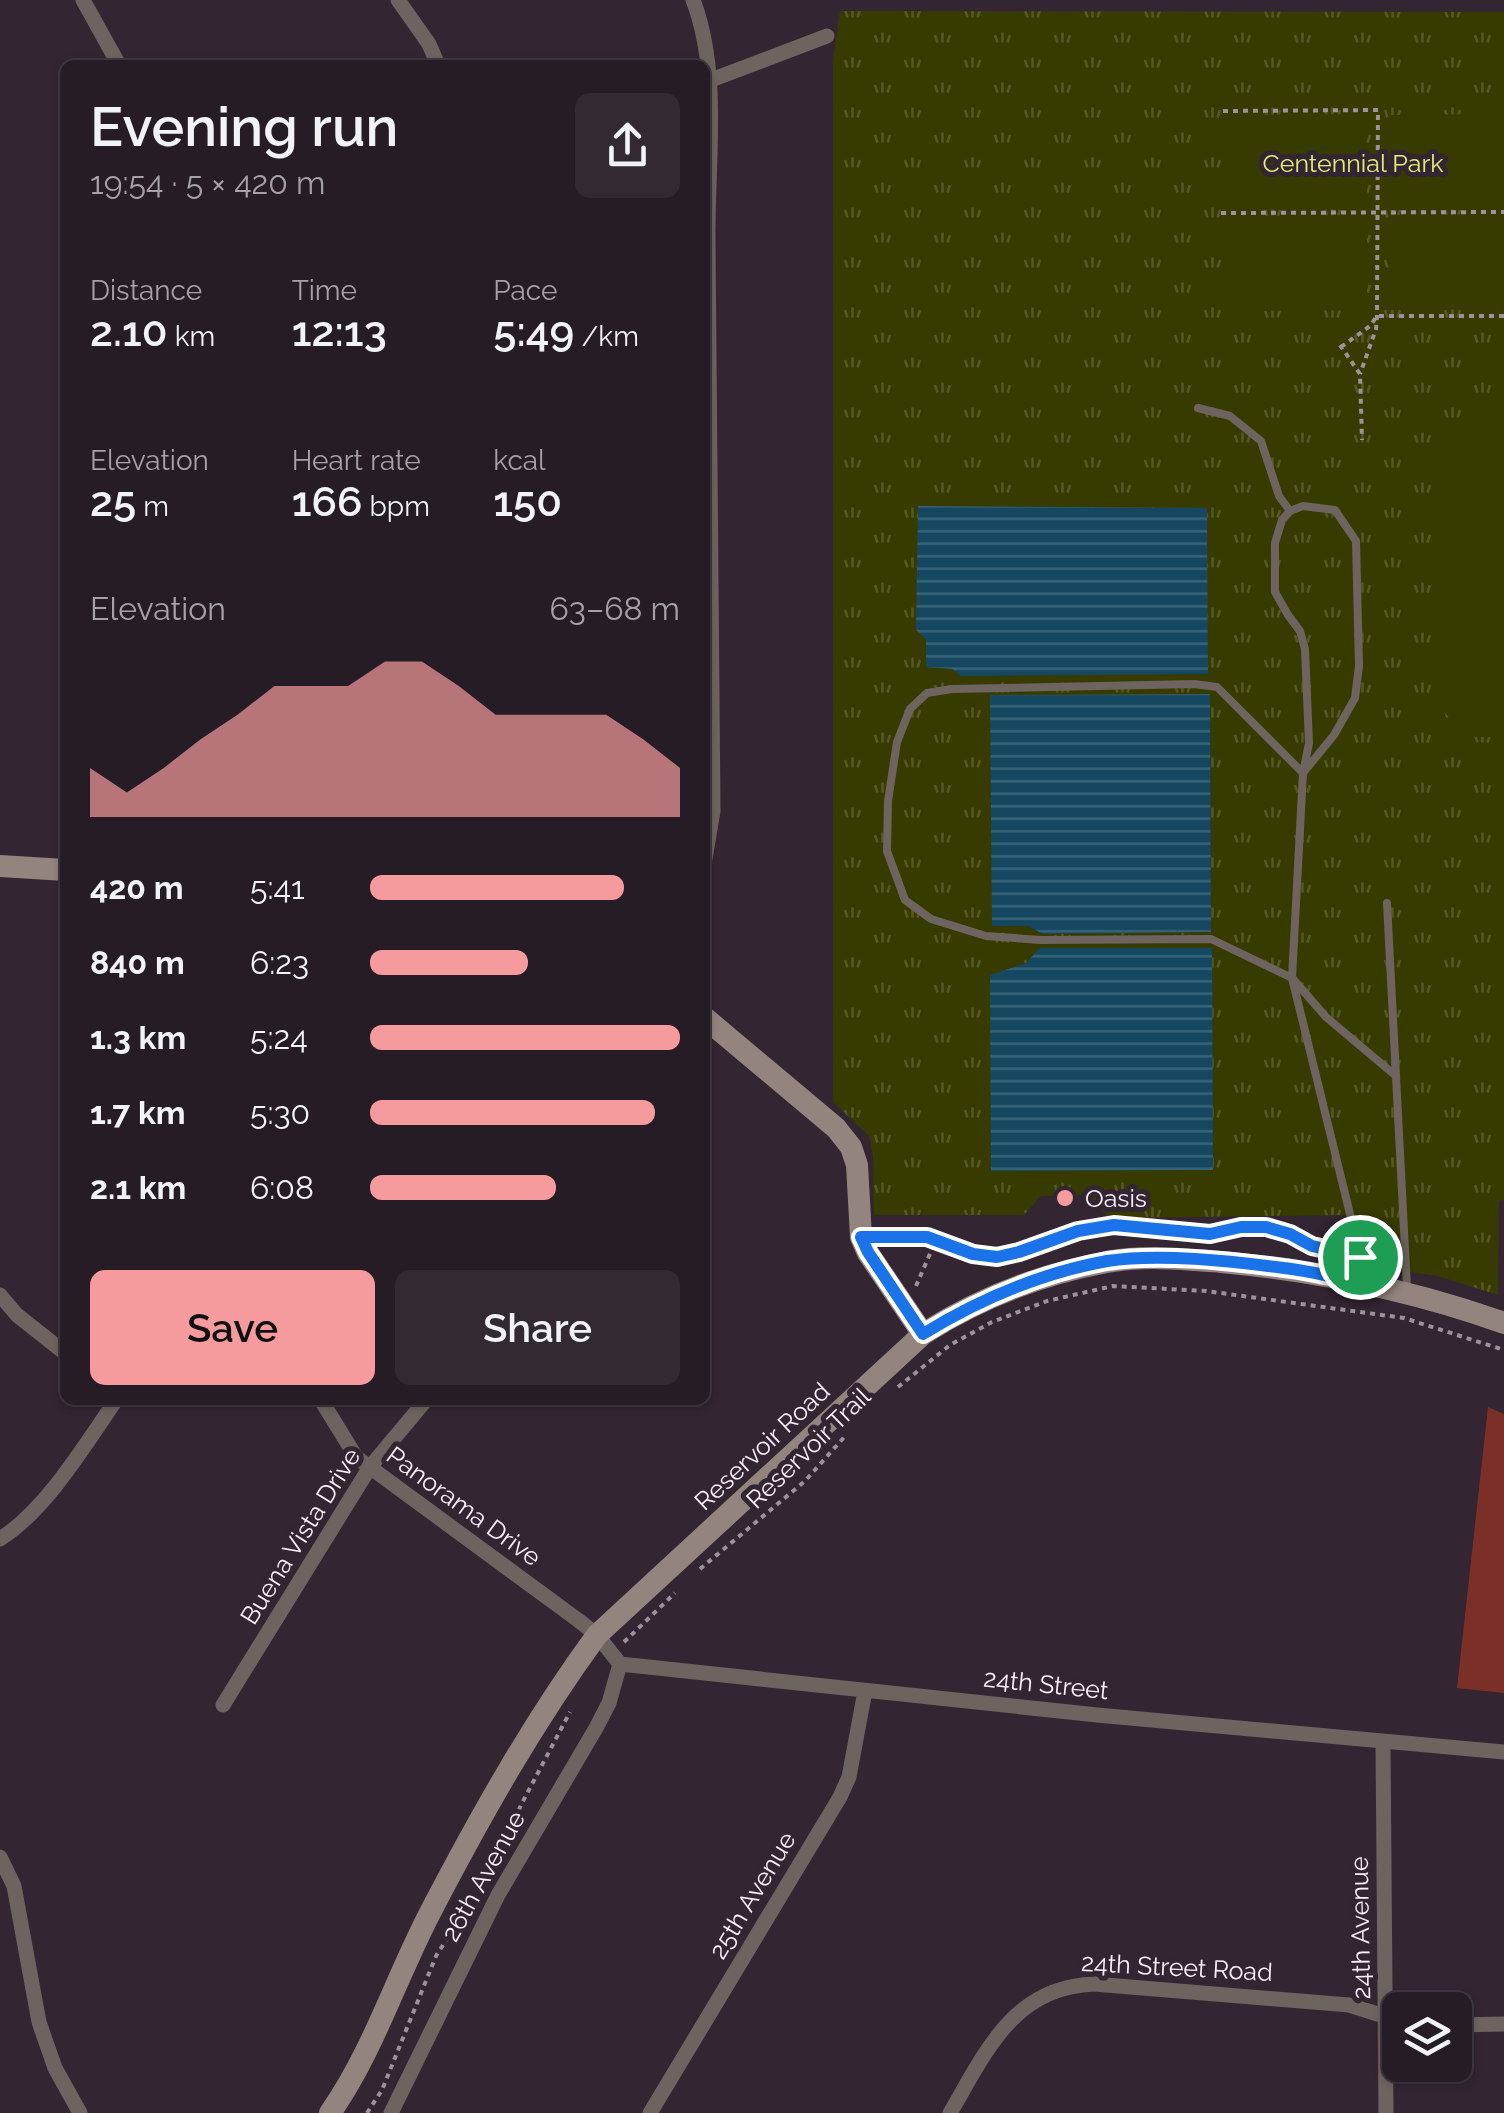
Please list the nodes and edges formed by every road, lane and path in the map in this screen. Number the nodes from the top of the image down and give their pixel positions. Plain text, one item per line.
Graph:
1 (83, 0) edge
2 (398, 0) edge
3 (692, 0) edge
4 (827, 36) dead end
5 (116, 60) edge
6 (436, 60) edge
7 (707, 60) edge
8 (710, 74) edge
9 (711, 80) junction
10 (710, 101) edge
11 (1223, 111) dead end
12 (1504, 212) edge
13 (1222, 213) dead end
14 (1378, 213) junction
15 (1377, 316) junction
16 (1504, 316) edge
17 (1360, 374) junction
18 (710, 376) edge
19 (1198, 408) dead end
20 (1362, 440) dead end
21 (1290, 511) junction
22 (1303, 773) junction
23 (710, 829) edge
24 (0, 866) edge
25 (60, 870) edge
26 (1386, 904) dead end
27 (1292, 978) junction
28 (710, 1025) edge
29 (1396, 1076) junction
30 (861, 1237) junction
31 (936, 1240) junction
32 (1360, 1257) junction
33 (1367, 1283) junction
34 (1407, 1293) junction
35 (0, 1295) edge
36 (898, 1300) junction
37 (1504, 1323) edge
38 (923, 1334) junction
39 (60, 1348) edge
40 (1504, 1350) edge
41 (894, 1390) dead end
42 (113, 1405) edge
43 (324, 1405) edge
44 (422, 1405) edge
45 (846, 1434) dead end
46 (370, 1467) junction
47 (0, 1540) edge
48 (692, 1577) dead end
49 (679, 1589) dead end
50 (610, 1651) junction
51 (865, 1691) junction
52 (223, 1705) dead end
53 (572, 1708) dead end
54 (1383, 1742) junction
55 (1504, 1752) edge
56 (0, 1857) edge
57 (1392, 1992) edge
58 (1382, 2014) edge
59 (1472, 2024) edge
60 (1504, 2024) edge
61 (1388, 2082) edge
62 (80, 2113) edge
63 (330, 2113) edge
64 (367, 2113) edge
65 (391, 2113) edge
66 (650, 2113) edge
67 (950, 2113) edge
68 (1386, 2113) edge

1 - 5 street
2 - 6 street
3 - 7 street
4 - 9 street
8 - 9 street
9 - 10 street
11 - 14 path
12 - 14 path
13 - 14 path
14 - 15 path
15 - 16 path
15 - 17 path
15 - 17 path
17 - 20 path
18 - 23 street
19 - 21 lane
21 - 22 lane
21 - 22 lane
22 - 27 lane
22 - 27 lane
24 - 25 street
26 - 29 lane
27 - 29 lane
27 - 32 lane
28 - 30 street
29 - 34 lane
30 - 31 path
30 - 36 street
31 - 32 path
31 - 36 path
32 - 33 lane
33 - 34 street, Reservoir Road
33 - 38 street, Reservoir Road
34 - 37 street, Reservoir Road
35 - 39 street
36 - 38 street
38 - 50 street, Reservoir Road
40 - 41 path, Reservoir Trail
42 - 47 street
43 - 46 street, Panorama Drive
44 - 46 street, Buena Vista Drive
45 - 48 path, Reservoir Trail
46 - 50 street, Panorama Drive
46 - 52 street, Buena Vista Drive
49 - 50 path
50 - 51 street, 24th Street
50 - 63 street, Reservoir Road
50 - 65 street, 26th Avenue
51 - 54 street, 24th Street
51 - 66 street, 25th Avenue
53 - 64 path
54 - 55 street, 24th Street
54 - 57 street, 24th Avenue
56 - 62 street
58 - 67 street, 24th Street Road
59 - 60 street
61 - 68 street, 24th Avenue

